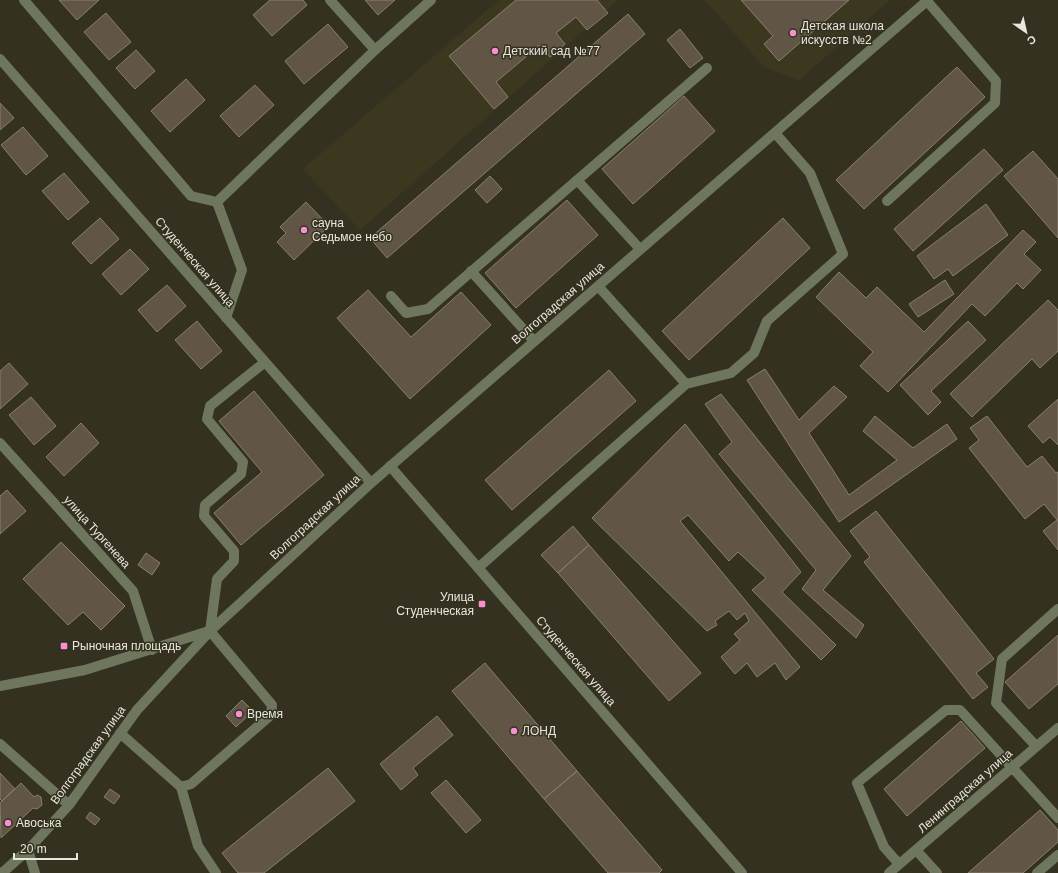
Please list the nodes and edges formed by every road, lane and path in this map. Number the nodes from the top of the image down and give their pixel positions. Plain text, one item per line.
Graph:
1 (24, 0) edge
2 (330, 0) edge
3 (431, 0) edge
4 (927, 1) edge
5 (375, 50) junction
6 (0, 59) edge
7 (706, 68) dead end
8 (775, 132) junction
9 (577, 180) junction
10 (887, 201) dead end
11 (217, 202) junction
12 (640, 249) junction
13 (471, 271) junction
14 (598, 286) junction
15 (391, 296) dead end
16 (226, 318) junction
17 (534, 341) junction
18 (265, 362) junction
19 (686, 384) junction
20 (0, 443) edge
21 (390, 466) junction
22 (371, 483) junction
23 (478, 568) junction
24 (1058, 610) edge
25 (210, 631) junction
26 (152, 650) junction
27 (0, 686) edge
28 (1058, 728) edge
29 (120, 733) junction
30 (0, 744) edge
31 (1036, 746) junction
32 (1011, 768) junction
33 (181, 787) junction
34 (69, 806) junction
35 (1058, 818) edge
36 (28, 850) junction
37 (916, 850) junction
38 (1058, 855) edge
39 (899, 864) junction
40 (2, 873) edge
41 (35, 873) edge
42 (216, 873) edge
43 (742, 873) edge
44 (889, 873) edge
45 (937, 873) edge
46 (1038, 873) edge

1 - 11 street
2 - 5 street
3 - 5 street
4 - 8 street, Волгоградская улица
4 - 10 street
5 - 11 street
6 - 16 street, Студенческая улица
7 - 9 street
8 - 12 street, Волгоградская улица
8 - 19 street
9 - 12 street
9 - 13 street
11 - 16 street
12 - 14 street, Волгоградская улица
13 - 15 street
13 - 17 street
14 - 17 street, Волгоградская улица
14 - 19 street
16 - 18 street, Студенческая улица
17 - 21 street, Волгоградская улица
18 - 22 street, Студенческая улица
18 - 25 street
19 - 23 street
20 - 26 street, улица Тургенева
21 - 22 street, Волгоградская улица
21 - 23 street, Студенческая улица
22 - 25 street, Волгоградская улица
23 - 43 street, Студенческая улица
24 - 31 street
25 - 26 street, Волгоградская улица
25 - 29 street, Волгоградская улица
25 - 33 street
26 - 27 street, Волгоградская улица
28 - 31 street, Ленинградская улица
29 - 33 street
29 - 34 street, Волгоградская улица
30 - 34 street
31 - 32 street, Ленинградская улица
32 - 35 street
32 - 37 street, Ленинградская улица
32 - 39 street
33 - 42 street
34 - 36 street, Волгоградская улица
36 - 40 street, Волгоградская улица
36 - 41 street
37 - 39 street, Ленинградская улица
37 - 45 street
38 - 46 street
39 - 44 street, Ленинградская улица

